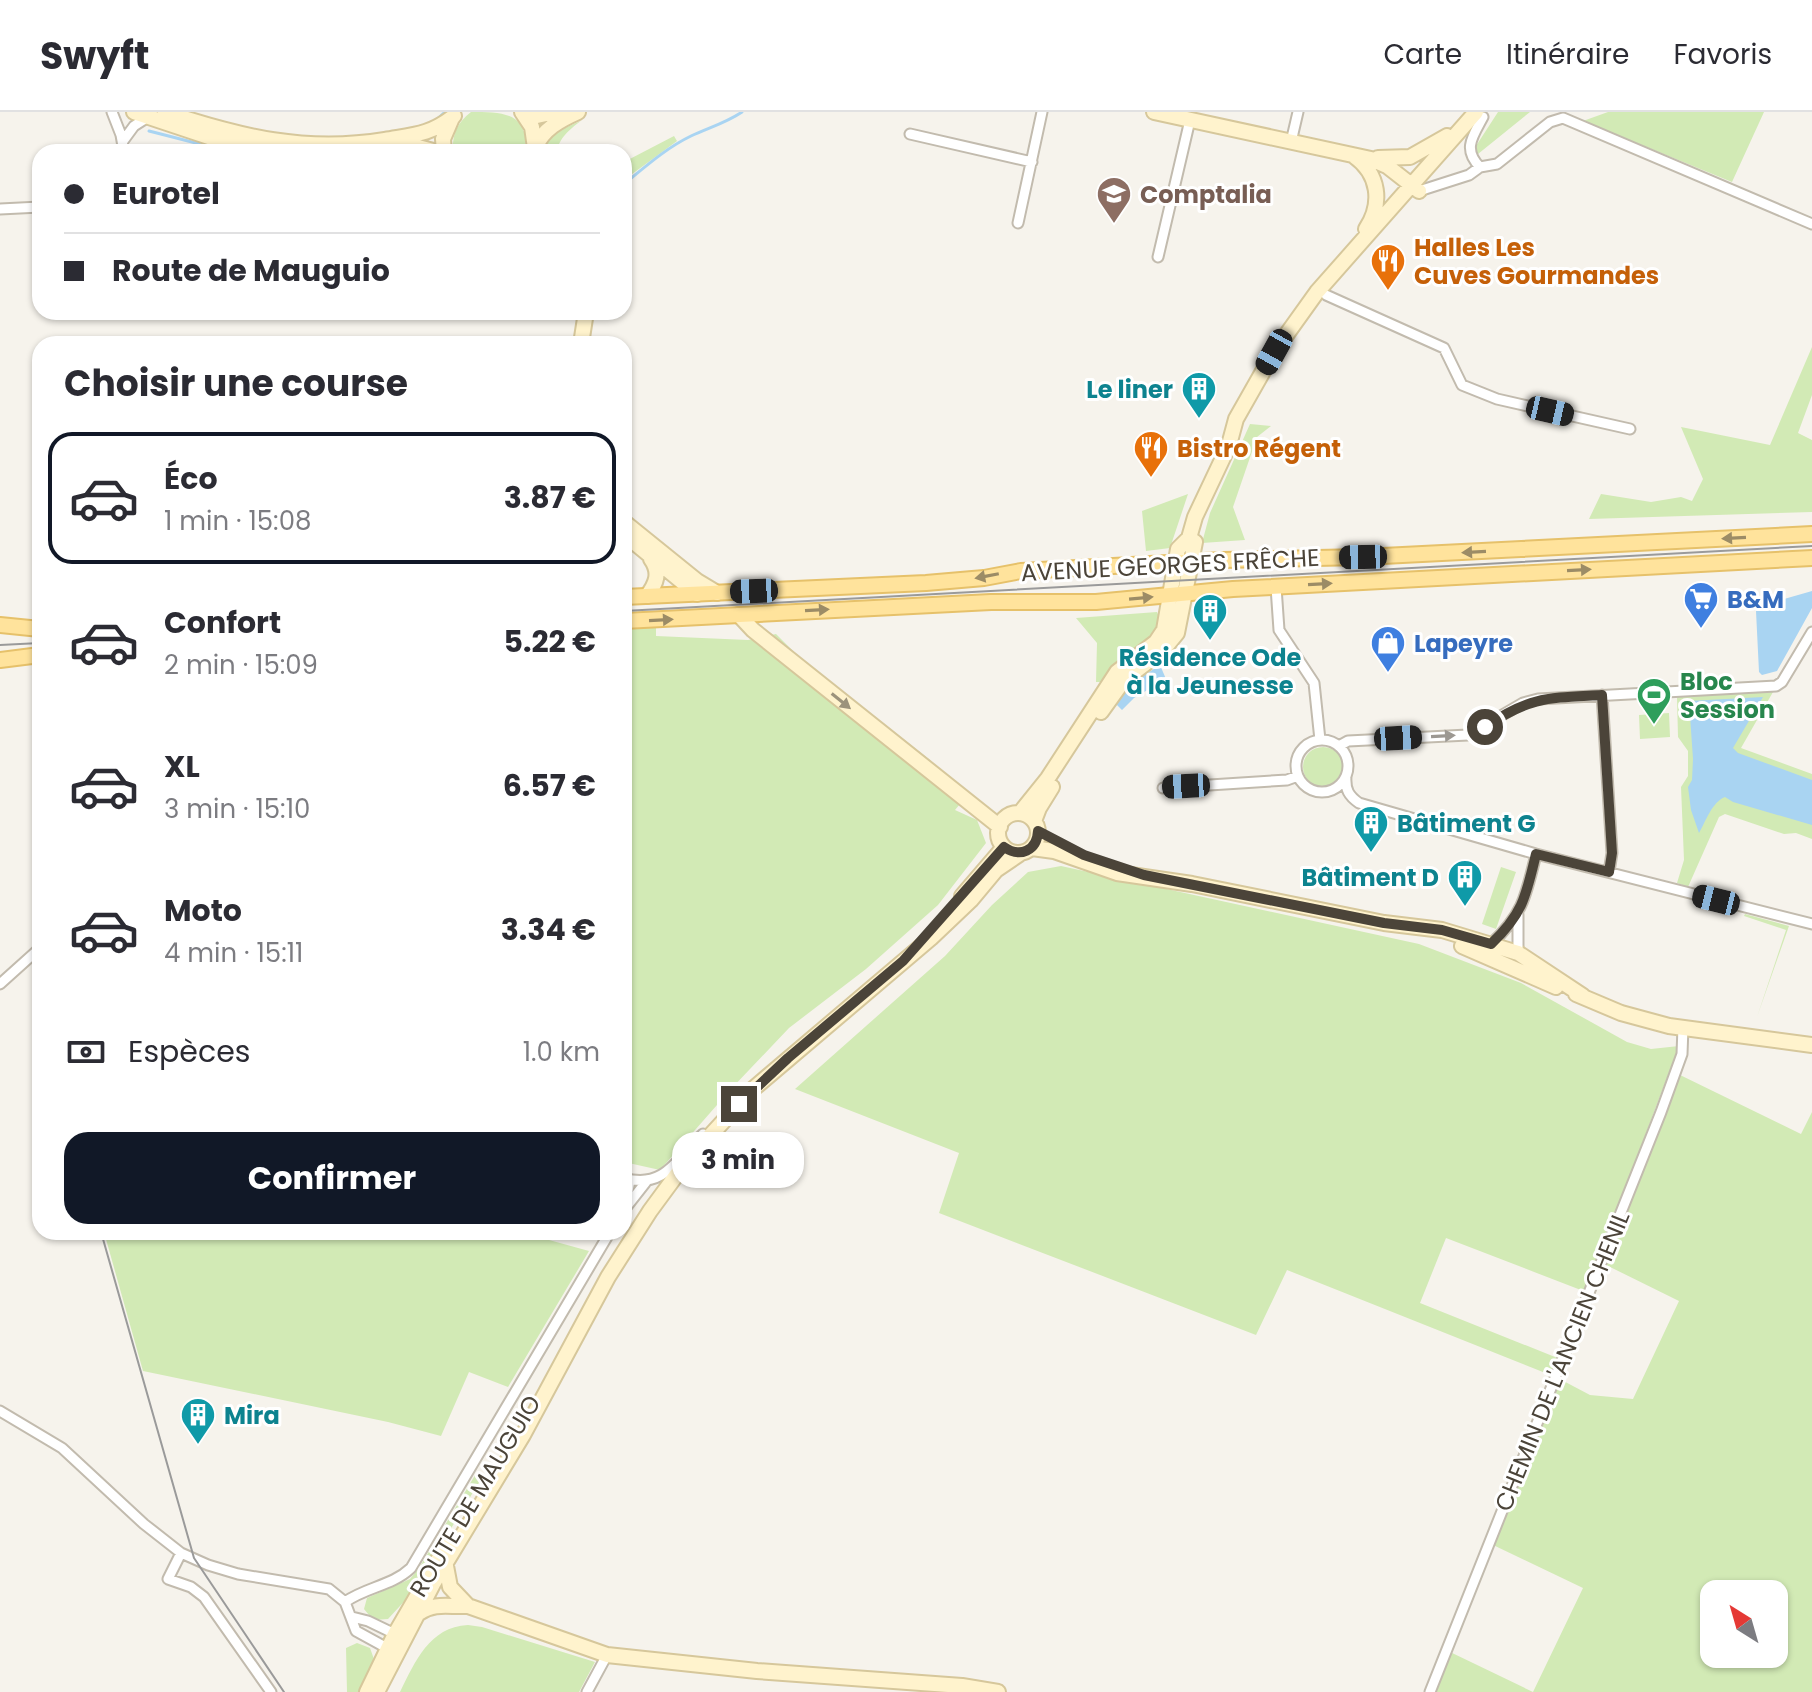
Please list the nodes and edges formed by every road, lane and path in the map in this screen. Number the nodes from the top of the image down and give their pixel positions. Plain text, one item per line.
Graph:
1 (112, 112) edge
2 (165, 112) edge
3 (523, 112) edge
4 (555, 112) edge
5 (578, 112) edge
6 (1042, 112) edge
7 (1154, 112) edge
8 (1298, 112) edge
9 (1480, 113) edge
10 (456, 114) edge
11 (141, 115) edge
12 (1190, 120) junction
13 (910, 134) dead end
14 (1291, 142) junction
15 (123, 144) edge
16 (125, 144) edge
17 (236, 144) edge
18 (308, 144) edge
19 (352, 144) edge
20 (443, 144) edge
21 (534, 144) edge
22 (537, 144) edge
23 (1353, 156) junction
24 (1032, 162) junction
25 (1480, 167) junction
26 (1415, 188) junction
27 (32, 207) edge
28 (0, 209) edge
29 (1018, 223) dead end
30 (1812, 224) edge
31 (1158, 257) dead end
32 (1322, 294) junction
33 (1630, 429) dead end
34 (632, 528) edge
35 (1812, 534) edge
36 (632, 541) edge
37 (648, 556) junction
38 (1812, 558) edge
39 (1184, 562) junction
40 (1276, 587) junction
41 (717, 593) junction
42 (697, 594) junction
43 (1186, 594) junction
44 (647, 596) junction
45 (1171, 596) junction
46 (632, 597) edge
47 (739, 615) junction
48 (720, 616) junction
49 (699, 617) junction
50 (632, 621) edge
51 (0, 625) edge
52 (32, 628) edge
53 (1812, 632) edge
54 (32, 657) edge
55 (0, 660) edge
56 (1602, 695) junction
57 (1320, 740) junction
58 (1339, 746) junction
59 (1298, 776) junction
60 (1346, 776) junction
61 (1163, 788) dead end
62 (1020, 813) junction
63 (1036, 826) junction
64 (1000, 827) junction
65 (1004, 847) junction
66 (1026, 851) junction
67 (1536, 854) junction
68 (1609, 872) junction
69 (1144, 875) junction
70 (1518, 912) junction
71 (1384, 923) junction
72 (1812, 924) edge
73 (1444, 940) junction
74 (1496, 948) junction
75 (32, 955) edge
76 (1515, 960) junction
77 (903, 961) junction
78 (0, 984) edge
79 (1683, 1027) junction
80 (1812, 1045) edge
81 (753, 1089) junction
82 (632, 1180) edge
83 (646, 1182) junction
84 (632, 1200) edge
85 (605, 1240) edge
86 (592, 1305) junction
87 (0, 1411) edge
88 (181, 1553) junction
89 (446, 1566) junction
90 (430, 1582) junction
91 (450, 1587) junction
92 (345, 1602) junction
93 (443, 1604) junction
94 (468, 1606) junction
95 (417, 1614) junction
96 (352, 1617) junction
97 (395, 1634) junction
98 (391, 1651) junction
99 (607, 1655) junction
100 (271, 1692) edge
101 (367, 1692) edge
102 (377, 1692) edge
103 (587, 1692) edge
104 (998, 1692) edge
105 (1430, 1692) edge

1 - 15 street
2 - 18 main road
3 - 4 main road
3 - 21 main road
5 - 22 main road
6 - 24 street
7 - 12 main road
8 - 14 street
9 - 23 main road
9 - 25 street
9 - 26 main road
9 - 26 main road
10 - 19 main road
10 - 20 main road
11 - 16 street
11 - 17 main road
12 - 14 main road
12 - 31 street
13 - 24 street
14 - 23 main road
23 - 26 main road
23 - 32 main road
24 - 29 street
25 - 26 street
25 - 30 street
26 - 32 main road
26 - 32 main road
27 - 28 street
32 - 33 street
32 - 39 main road
34 - 41 main road
35 -> 39 main road, AVENUE GEORGES FRÊCHE
36 - 37 main road
37 - 42 main road
37 - 44 main road
40 -> 38 main road, AVENUE GEORGES FRÊCHE
39 -> 41 main road, AVENUE GEORGES FRÊCHE
39 - 43 main road
39 - 45 main road
40 - 43 main road, AVENUE GEORGES FRÊCHE
40 - 57 street
41 - 42 main road, AVENUE GEORGES FRÊCHE
41 - 48 main road
42 - 44 main road, AVENUE GEORGES FRÊCHE
42 - 49 main road
43 - 45 main road, AVENUE GEORGES FRÊCHE
43 - 63 main road
44 - 46 main road, AVENUE GEORGES FRÊCHE
47 -> 45 main road, AVENUE GEORGES FRÊCHE
45 - 62 main road
47 - 48 main road, AVENUE GEORGES FRÊCHE
47 -> 64 main road
48 - 49 main road, AVENUE GEORGES FRÊCHE
50 -> 49 main road, AVENUE GEORGES FRÊCHE
51 - 52 main road
53 - 56 street
54 - 55 main road
58 -> 56 street
56 - 68 street
57 - 58 street
57 - 59 street
58 - 60 street
59 - 60 street
59 - 61 street
60 - 67 street
62 - 63 main road
62 - 64 main road
63 - 66 main road
63 - 69 main road
64 - 65 main road
65 - 66 main road
65 - 77 main road, ROUTE DE MAUGUIO
66 - 69 main road
66 - 77 main road, ROUTE DE MAUGUIO
67 - 68 street
67 - 70 street
68 - 72 street
69 - 71 main road
70 - 74 street
70 - 76 street
71 - 73 main road
71 - 74 main road
73 - 74 main road
73 - 76 main road
74 - 76 main road
75 - 78 street
76 - 79 main road
77 - 81 main road, ROUTE DE MAUGUIO
79 - 80 main road
79 - 105 street, CHEMIN DE L'ANCIEN CHENIL
81 - 83 street
81 - 86 main road, ROUTE DE MAUGUIO
82 - 83 street
83 - 84 street
85 - 92 street
86 - 89 main road, ROUTE DE MAUGUIO
86 - 90 main road, ROUTE DE MAUGUIO
87 - 88 street
88 - 92 street
88 - 100 street
89 - 90 main road, ROUTE DE MAUGUIO
89 - 91 main road
90 - 91 main road
90 - 93 main road
90 - 95 main road, ROUTE DE MAUGUIO
90 - 97 main road, ROUTE DE MAUGUIO
91 - 94 main road
92 - 96 street
93 - 94 main road
93 - 95 main road
94 - 99 main road
95 - 98 main road, ROUTE DE MAUGUIO
96 - 97 street
96 - 98 street
97 - 98 main road
98 - 101 main road, ROUTE DE MAUGUIO
98 - 102 main road, ROUTE DE MAUGUIO
99 - 103 street
99 - 104 main road

